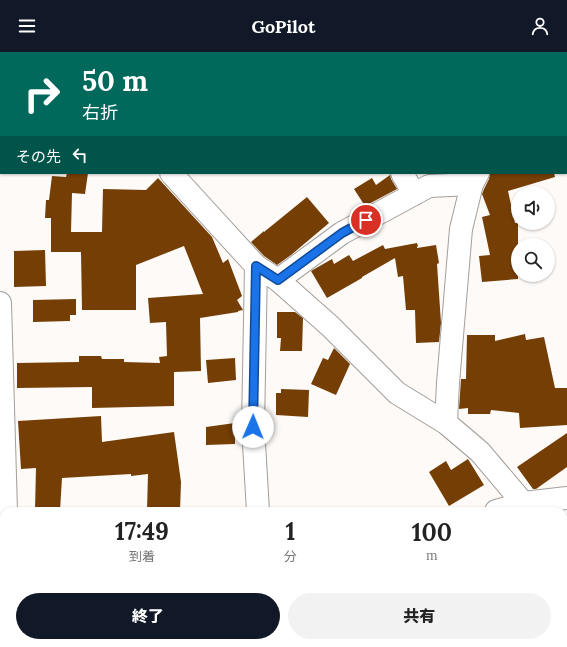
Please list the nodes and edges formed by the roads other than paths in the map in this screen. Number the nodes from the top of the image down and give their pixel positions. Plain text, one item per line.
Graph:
1 (172, 174) edge
2 (403, 174) edge
3 (475, 179) edge
4 (414, 194) junction
5 (256, 266) junction
6 (278, 280) junction
7 (0, 303) edge
8 (1, 391) edge
9 (446, 423) junction
10 (2, 440) edge
11 (567, 498) edge
12 (6, 507) edge
13 (258, 507) edge
14 (527, 507) edge

1 - 5 street
2 - 4 street
3 - 4 street
3 - 9 street
4 - 6 street
5 - 6 street
5 - 13 street
6 - 9 street
7 - 8 street
8 - 10 street
9 - 14 street
10 - 12 street
11 - 14 street

